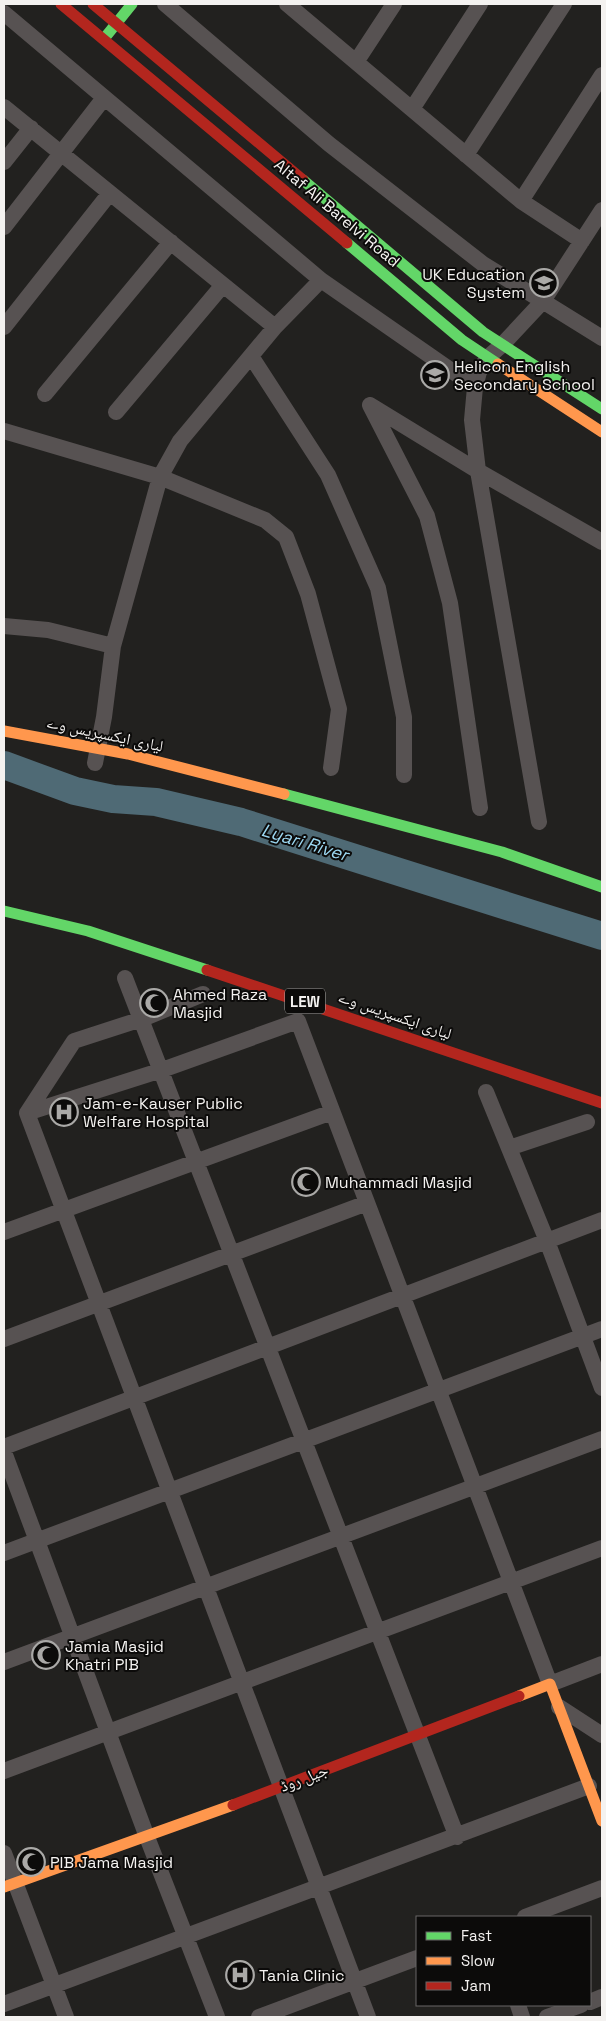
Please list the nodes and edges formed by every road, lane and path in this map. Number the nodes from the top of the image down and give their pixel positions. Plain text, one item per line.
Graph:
1 (61, 4) edge
2 (94, 4) edge
3 (132, 4) edge
4 (165, 4) edge
5 (287, 4) edge
6 (394, 4) edge
7 (480, 4) edge
8 (564, 4) edge
9 (304, 10) edge
10 (4, 13) edge
11 (116, 23) junction
12 (104, 39) junction
13 (356, 62) junction
14 (602, 75) edge
15 (104, 98) junction
16 (4, 107) edge
17 (412, 109) junction
18 (31, 128) junction
19 (62, 152) junction
20 (466, 155) junction
21 (4, 162) edge
22 (110, 193) junction
23 (522, 201) junction
24 (602, 210) edge
25 (4, 227) edge
26 (582, 241) junction
27 (171, 242) junction
28 (321, 280) junction
29 (224, 285) junction
30 (543, 301) junction
31 (4, 327) edge
32 (275, 327) junction
33 (602, 336) edge
34 (502, 345) junction
35 (251, 356) junction
36 (487, 358) junction
37 (475, 387) junction
38 (44, 394) dead end
39 (602, 409) edge
40 (116, 412) dead end
41 (4, 431) edge
42 (602, 432) edge
43 (478, 471) junction
44 (160, 477) junction
45 (602, 542) edge
46 (4, 626) edge
47 (113, 646) junction
48 (4, 730) edge
49 (95, 764) dead end
50 (331, 768) dead end
51 (404, 775) dead end
52 (480, 808) dead end
53 (539, 822) dead end
54 (602, 887) edge
55 (4, 912) edge
56 (125, 978) dead end
57 (203, 994) dead end
58 (142, 1019) junction
59 (162, 1070) junction
60 (486, 1092) dead end
61 (602, 1103) edge
62 (332, 1112) junction
63 (27, 1113) junction
64 (586, 1122) dead end
65 (508, 1148) junction
66 (197, 1162) junction
67 (367, 1203) junction
68 (64, 1210) junction
69 (602, 1220) edge
70 (4, 1232) edge
71 (547, 1241) junction
72 (232, 1253) junction
73 (402, 1296) junction
74 (99, 1303) junction
75 (602, 1329) edge
76 (582, 1337) junction
77 (4, 1339) edge
78 (268, 1346) junction
79 (602, 1388) edge
80 (438, 1390) junction
81 (134, 1398) junction
82 (602, 1439) edge
83 (305, 1441) junction
84 (4, 1447) edge
85 (4, 1452) edge
86 (475, 1486) junction
87 (170, 1492) junction
88 (341, 1536) junction
89 (37, 1542) junction
90 (602, 1548) edge
91 (4, 1553) edge
92 (511, 1582) junction
93 (206, 1587) junction
94 (378, 1632) junction
95 (72, 1637) junction
96 (4, 1662) edge
97 (602, 1664) edge
98 (242, 1683) junction
99 (550, 1684) junction
100 (559, 1707) junction
101 (108, 1733) junction
102 (418, 1733) junction
103 (602, 1735) edge
104 (4, 1772) edge
105 (589, 1786) junction
106 (281, 1787) junction
107 (602, 1821) edge
108 (147, 1837) junction
109 (457, 1837) junction
110 (4, 1853) edge
111 (10, 1885) edge
112 (319, 1888) junction
113 (602, 1888) edge
114 (528, 1916) edge
115 (186, 1937) junction
116 (416, 1958) edge
117 (354, 1981) junction
118 (54, 1985) junction
119 (4, 2004) edge
120 (578, 2006) edge
121 (66, 2017) edge
122 (217, 2017) edge
123 (258, 2017) edge
124 (368, 2017) edge
125 (547, 2017) edge

1 - 12 main road, Altaf Ali Barelvi Road
2 - 11 main road, Altaf Ali Barelvi Road
3 - 11 main road
4 - 30 street
5 - 9 street
6 - 13 street
7 - 17 street
8 - 20 street
9 - 13 street
10 - 15 street
11 - 12 main road
11 - 34 main road, Altaf Ali Barelvi Road
12 - 36 main road, Altaf Ali Barelvi Road
13 - 17 street
14 - 23 street
15 - 19 street
15 - 28 street
16 - 18 street
17 - 20 street
18 - 19 street
18 - 21 street
19 - 22 street
19 - 25 street
20 - 23 street
22 - 27 street
22 - 31 street
23 - 26 street
24 - 26 street
26 - 30 street
27 - 29 street
27 - 38 street
28 - 32 street
28 - 37 street
29 - 32 street
29 - 40 street
30 - 33 street
30 - 34 street
32 - 35 street
34 - 36 street
34 - 39 main road, Altaf Ali Barelvi Road
35 - 44 street
35 - 51 street
36 - 37 street
36 - 42 main road, Altaf Ali Barelvi Road
37 - 43 street
41 - 44 street
43 - 45 street
43 - 52 street
43 - 53 street
44 - 47 street
44 - 50 street
46 - 47 street
47 - 49 street
48 - 54 main road, لیاری ایکسپریس وے
55 - 61 main road, لیاری ایکسپریس وے / LEW
56 - 58 street
57 - 58 street
58 - 59 street
58 - 63 street
59 - 62 street
59 - 63 street
59 - 66 street
60 - 65 street
62 - 66 street
62 - 67 street
63 - 68 street
64 - 65 street
65 - 71 street
66 - 68 street
66 - 72 street
67 - 72 street
67 - 73 street
68 - 70 street
68 - 74 street
69 - 71 street
71 - 73 street
71 - 76 street
72 - 74 street
72 - 78 street
73 - 78 street
73 - 80 street
74 - 77 street
74 - 81 street
75 - 76 street
76 - 79 street
76 - 80 street
78 - 81 street
78 - 83 street
80 - 83 street
80 - 86 street
81 - 84 street
81 - 87 street
82 - 86 street
83 - 87 street
83 - 88 street
85 - 89 street
86 - 88 street
86 - 92 street
87 - 89 street
87 - 93 street
88 - 93 street
88 - 94 street
89 - 91 street
89 - 95 street
90 - 92 street
92 - 94 street
92 - 99 street
93 - 95 street
93 - 98 street
94 - 98 street
94 - 102 street
95 - 96 street
95 - 101 street
97 - 99 street, جیل روڈ
98 - 101 street
98 - 106 street
99 - 100 main road
99 - 102 main road, جیل روڈ
100 - 103 street
100 - 105 main road
101 - 104 street
101 - 108 street
102 - 106 main road, جیل روڈ
102 - 109 street
105 - 107 main road
105 - 109 street
106 - 108 main road, جیل روڈ
106 - 112 street
108 - 111 main road, جیل روڈ
108 - 115 street
109 - 112 street
110 - 111 street
111 - 118 street
112 - 115 street
112 - 117 street
113 - 114 street
115 - 118 street
115 - 122 street
116 - 117 street
117 - 123 street
117 - 124 street
118 - 119 street
118 - 121 street
120 - 125 street

